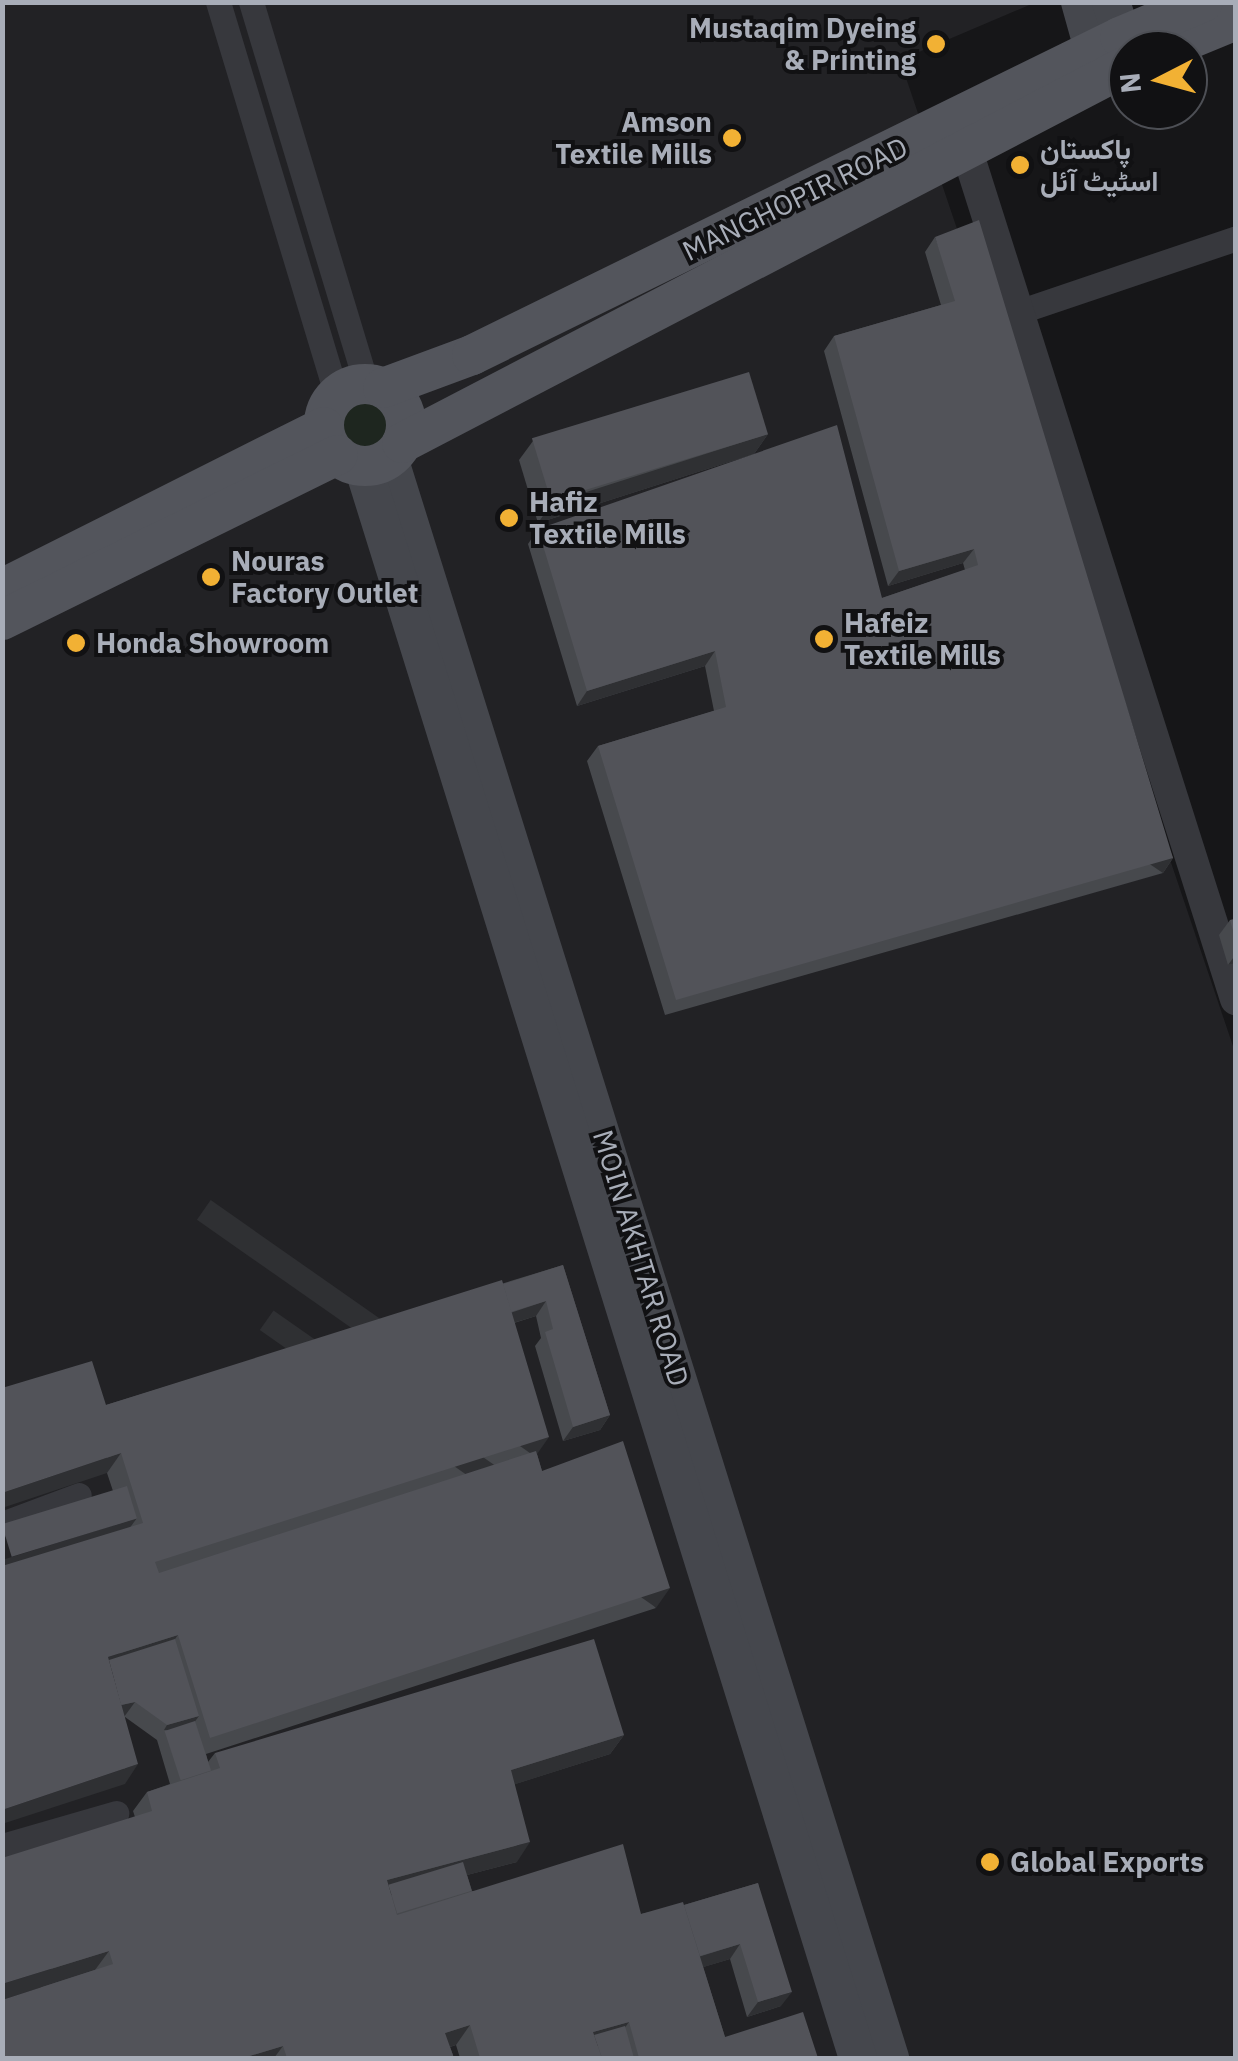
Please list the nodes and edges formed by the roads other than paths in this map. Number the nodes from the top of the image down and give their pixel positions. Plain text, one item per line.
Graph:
1 (218, 2) edge
2 (251, 2) edge
3 (1080, 2) edge
4 (1203, 2) edge
5 (1236, 20) edge
6 (1148, 30) edge
7 (1208, 32) edge
8 (1108, 41) edge
9 (1108, 50) edge
10 (1108, 51) edge
11 (966, 148) junction
12 (1236, 238) edge
13 (1018, 312) junction
14 (458, 361) junction
15 (475, 404) junction
16 (363, 427) junction
17 (2, 589) edge
18 (2, 620) edge
19 (1224, 921) edge
20 (1236, 999) edge
21 (577, 1108) junction
22 (80, 1494) dead end
23 (2, 1524) edge
24 (116, 1813) dead end
25 (2, 1846) edge
26 (858, 2058) edge
27 (890, 2058) edge

1 - 16 street
2 - 16 street
3 - 8 main road
4 - 6 main road, MANGHOPIR ROAD
5 - 7 main road
9 - 14 main road, MANGHOPIR ROAD
10 - 11 main road, MANGHOPIR ROAD
11 - 13 street
11 - 15 main road, MANGHOPIR ROAD
12 - 13 street
13 - 19 street
14 - 15 main road
14 - 16 main road, MANGHOPIR ROAD
15 - 16 main road, MANGHOPIR ROAD
16 - 17 main road
16 - 18 main road, MANGHOPIR ROAD
16 - 21 main road, MOIN AKHTAR ROAD
19 - 20 street
21 - 26 main road, MOIN AKHTAR ROAD
21 - 27 main road, MOIN AKHTAR ROAD
22 - 23 street
24 - 25 street

